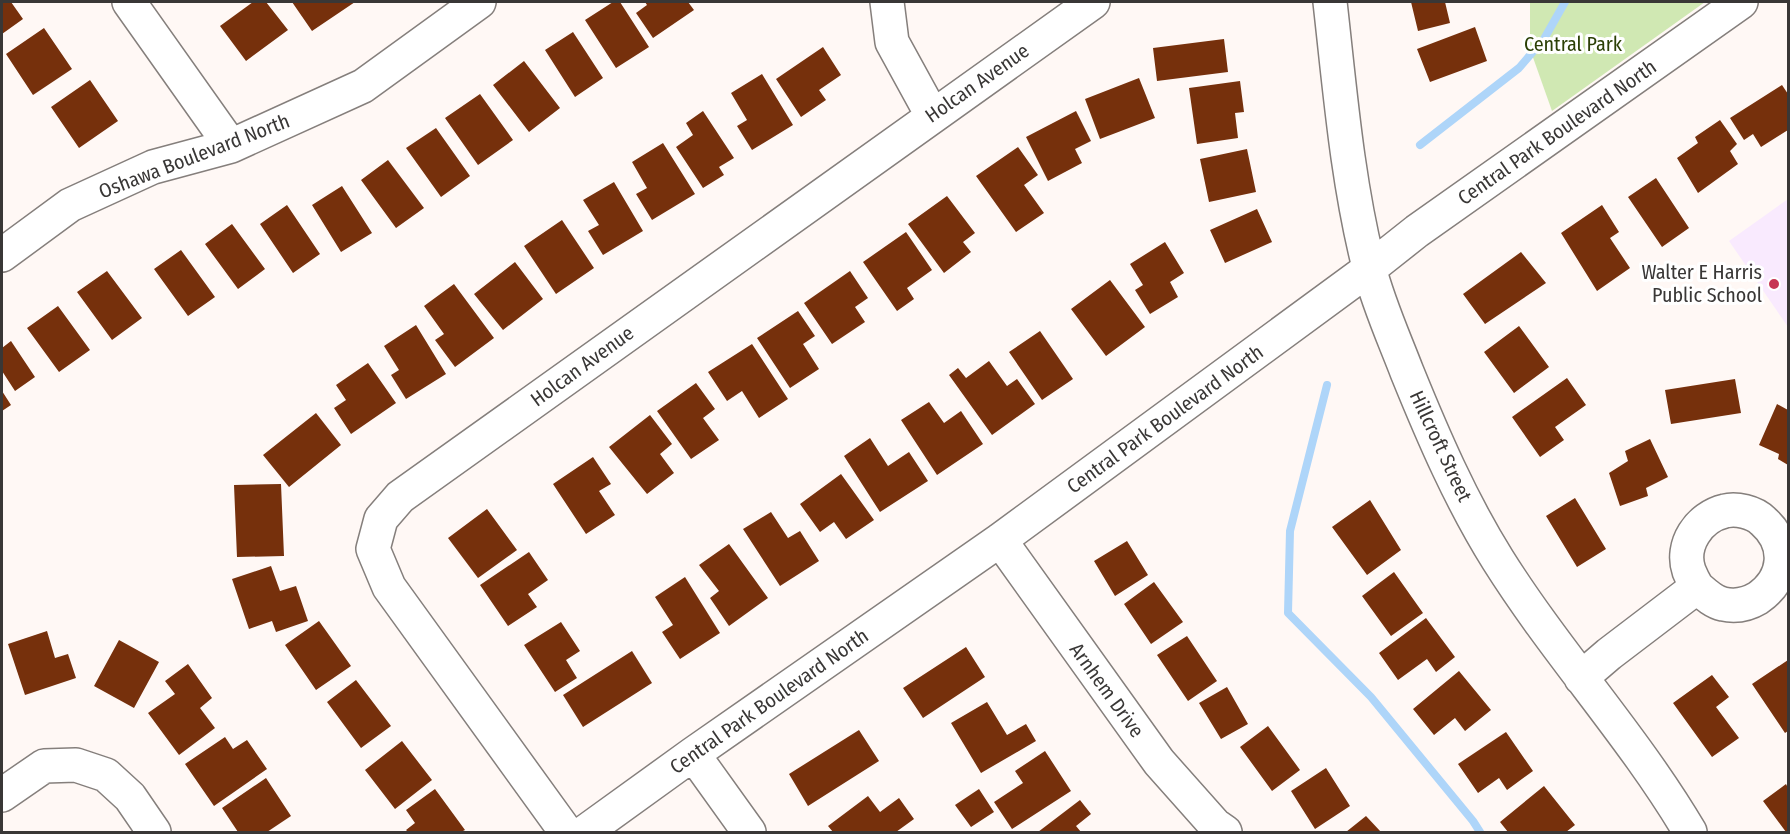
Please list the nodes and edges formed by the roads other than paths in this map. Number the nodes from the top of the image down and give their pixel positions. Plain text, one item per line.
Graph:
1 (129, 2) edge
2 (479, 2) edge
3 (888, 2) edge
4 (1093, 2) edge
5 (1330, 2) edge
6 (1742, 2) edge
7 (932, 115) junction
8 (231, 146) junction
9 (2, 255) edge
10 (1370, 269) junction
11 (1000, 540) junction
12 (1696, 587) dead end
13 (1581, 678) junction
14 (693, 754) junction
15 (2, 795) edge
16 (154, 832) edge
17 (566, 832) edge
18 (585, 832) edge
19 (748, 832) edge
20 (1225, 832) edge
21 (1690, 832) edge

1 - 8 street
2 - 8 street, Oshawa Boulevard North
3 - 7 street
4 - 7 street, Holcan Avenue
5 - 10 street, Hillcroft Street
6 - 10 street, Central Park Boulevard North
7 - 17 street, Holcan Avenue
8 - 9 street, Oshawa Boulevard North
10 - 11 street, Central Park Boulevard North
10 - 13 street, Hillcroft Street
11 - 14 street, Central Park Boulevard North
11 - 20 street, Arnhem Drive
12 - 13 street
13 - 21 street, Hillcroft Street
14 - 18 street, Central Park Boulevard North
14 - 19 street
15 - 16 street

